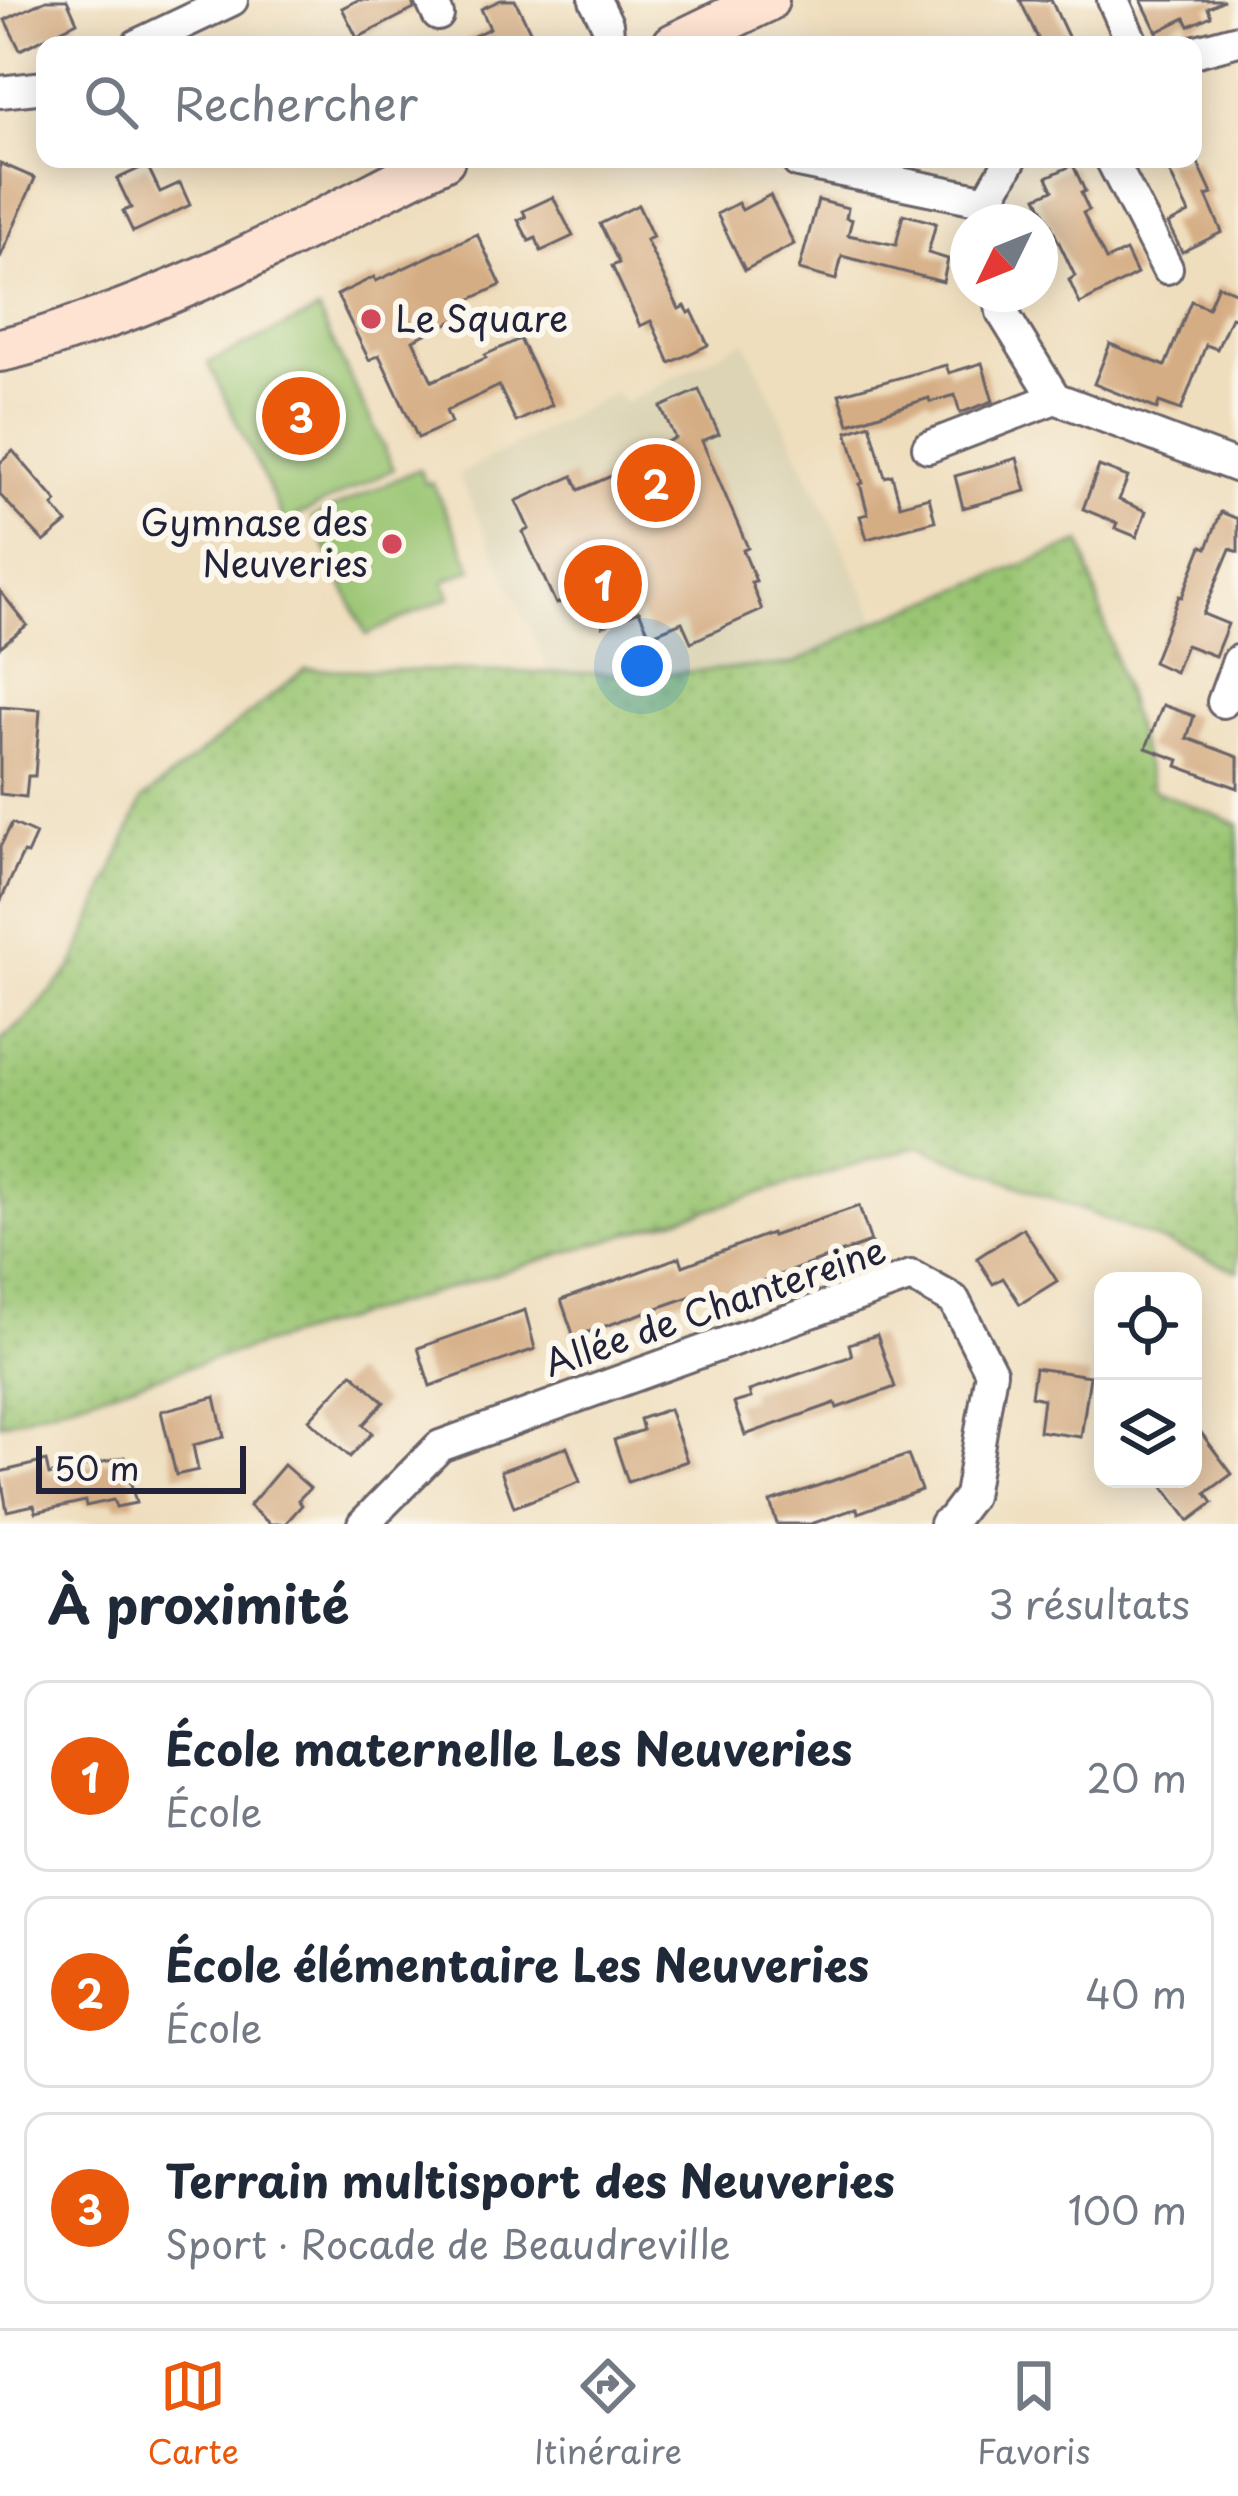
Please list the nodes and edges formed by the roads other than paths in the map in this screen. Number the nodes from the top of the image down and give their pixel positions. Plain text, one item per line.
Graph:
1 (232, 0) edge
2 (595, 0) edge
3 (767, 0) edge
4 (1113, 0) edge
5 (163, 36) edge
6 (608, 36) edge
7 (693, 36) edge
8 (1129, 36) edge
9 (1238, 40) edge
10 (1202, 50) edge
11 (36, 88) edge
12 (0, 92) edge
13 (425, 168) edge
14 (820, 168) edge
15 (1007, 168) edge
16 (1116, 168) edge
17 (958, 204) edge
18 (992, 204) edge
19 (1167, 268) dead end
20 (1002, 312) edge
21 (0, 350) edge
22 (1054, 398) junction
23 (928, 447) dead end
24 (1238, 467) edge
25 (1238, 661) edge
26 (1222, 702) dead end
27 (363, 1524) edge
28 (945, 1524) edge

1 - 5 street
2 - 6 street
3 - 7 street
4 - 8 street
9 - 10 street
11 - 12 street
13 - 21 street
14 - 17 street
15 - 18 street
16 - 19 street
20 - 22 street
22 - 23 street
22 - 24 street
25 - 26 street
27 - 28 street, Allée de Chantereine

